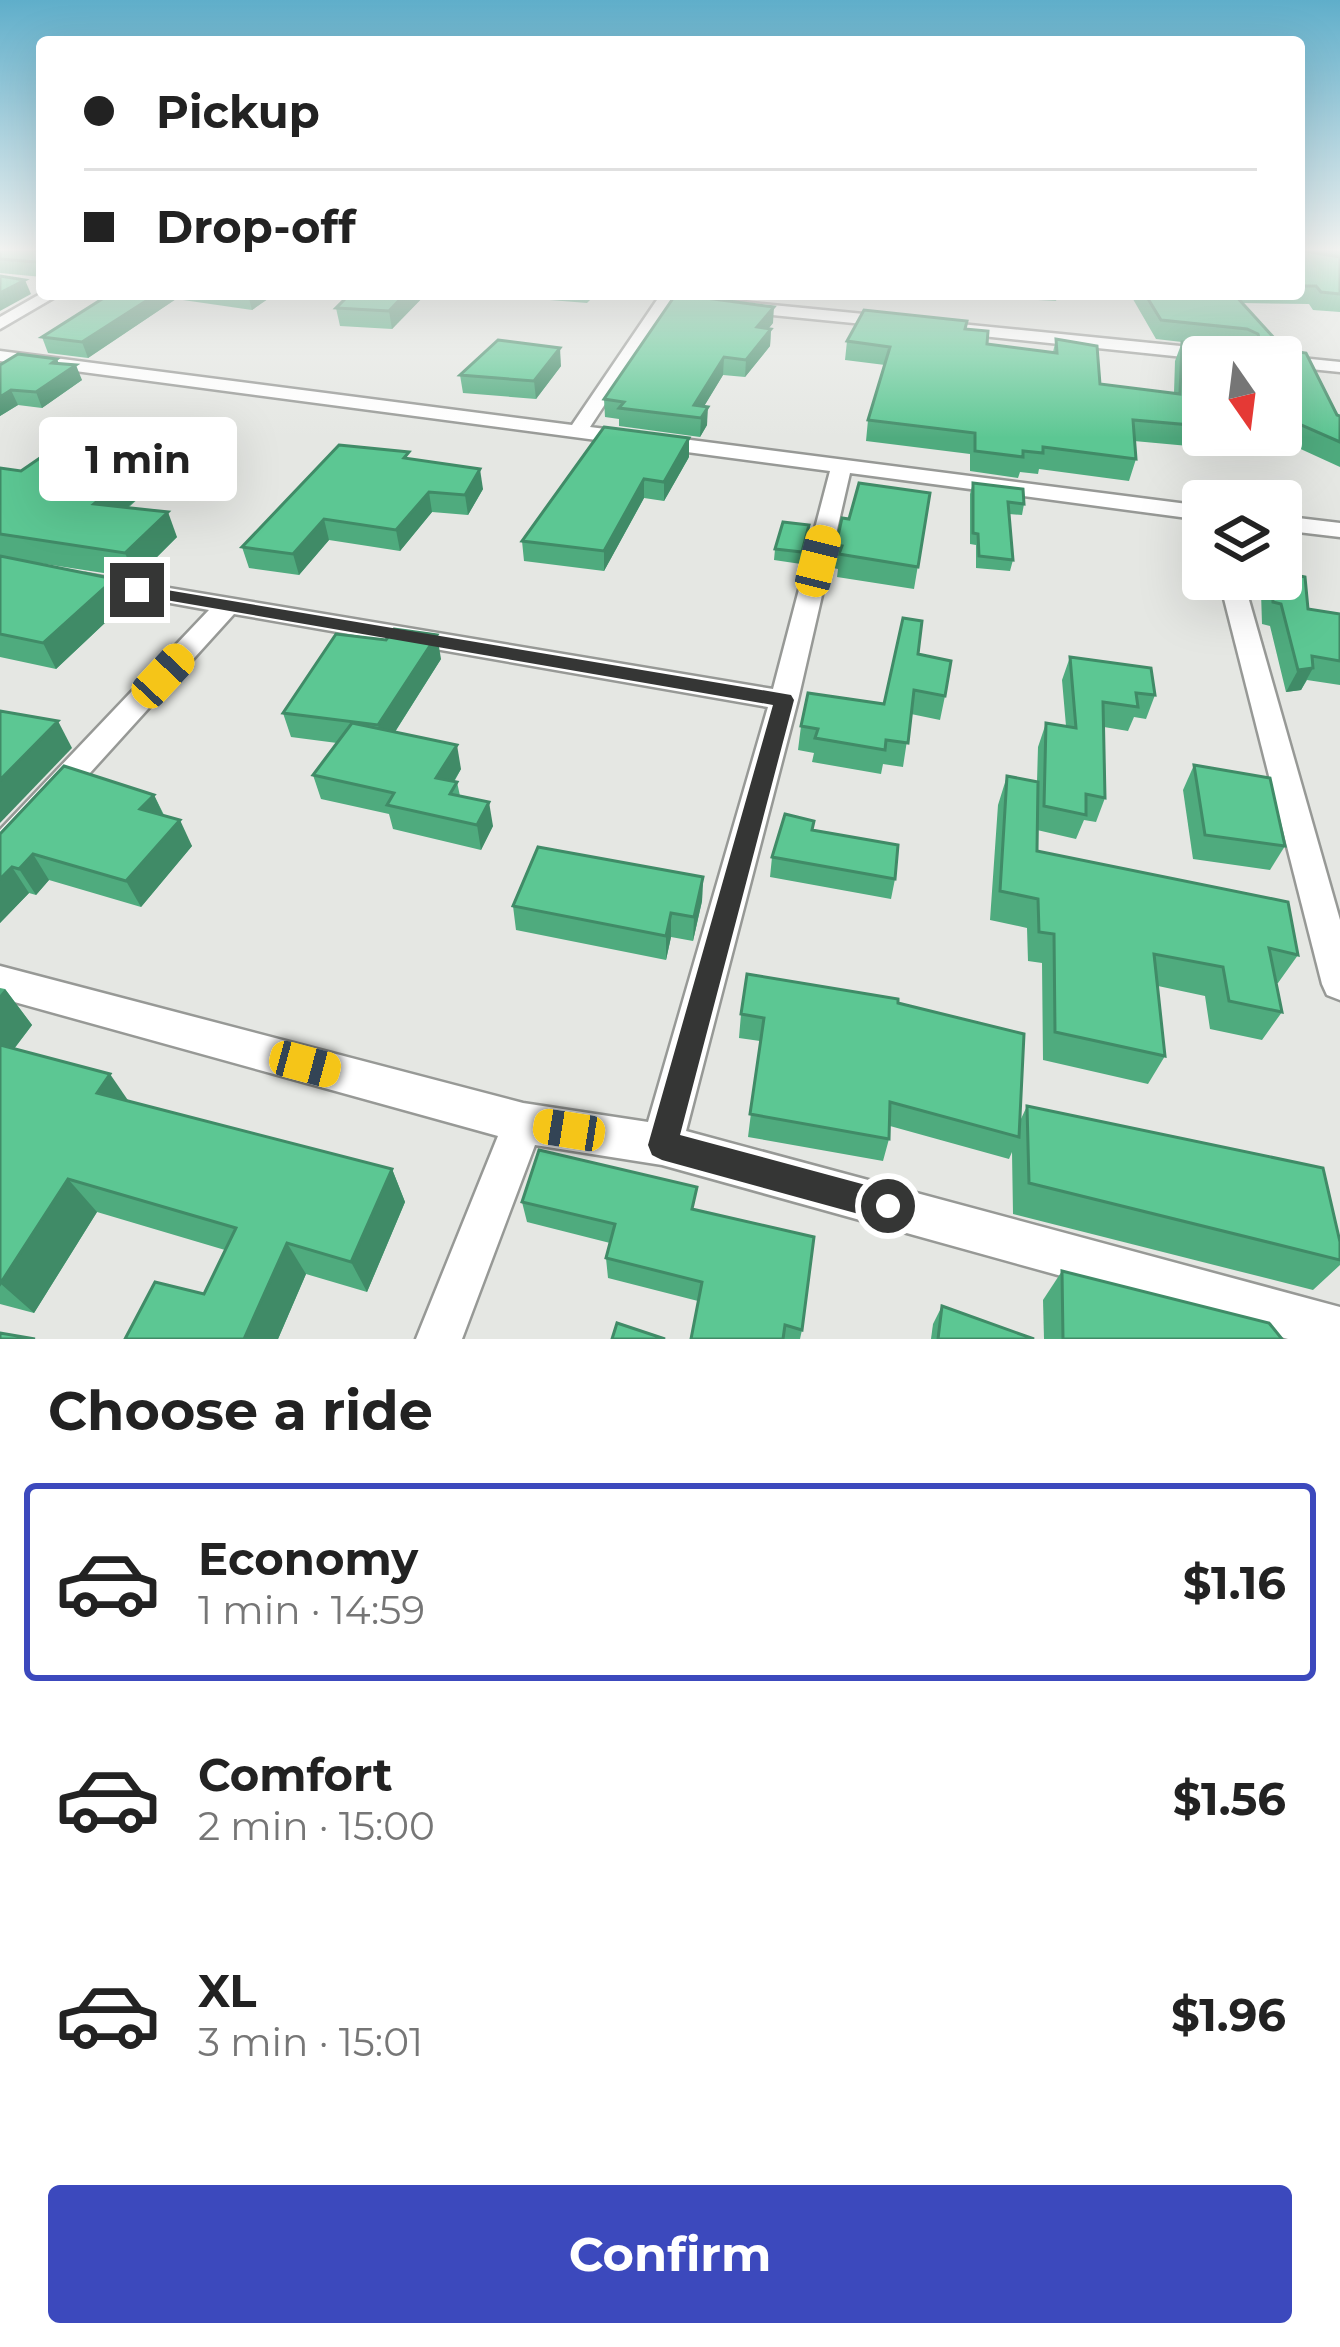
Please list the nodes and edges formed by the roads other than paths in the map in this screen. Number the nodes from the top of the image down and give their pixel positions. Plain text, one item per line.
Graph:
1 (657, 312) edge
2 (806, 312) edge
3 (918, 325) edge
4 (941, 327) edge
5 (1182, 351) edge
6 (0, 356) edge
7 (1302, 363) edge
8 (1340, 367) edge
9 (577, 433) junction
10 (841, 468) junction
11 (1182, 510) edge
12 (1302, 525) edge
13 (1340, 530) edge
14 (68, 578) edge
15 (1237, 600) edge
16 (228, 605) junction
17 (784, 700) junction
18 (0, 850) edge
19 (0, 982) edge
20 (1340, 984) edge
21 (523, 1123) junction
22 (662, 1145) junction
23 (1340, 1330) edge
24 (439, 1339) edge

1 - 9 street
2 - 3 street
4 - 5 street
6 - 9 street
7 - 8 street
9 - 10 street
10 - 11 street
10 - 17 street
12 - 13 street
14 - 16 street
15 - 20 street
16 - 17 street
16 - 18 street
17 - 22 street
19 - 21 street
21 - 22 street
21 - 24 street
22 - 23 street

